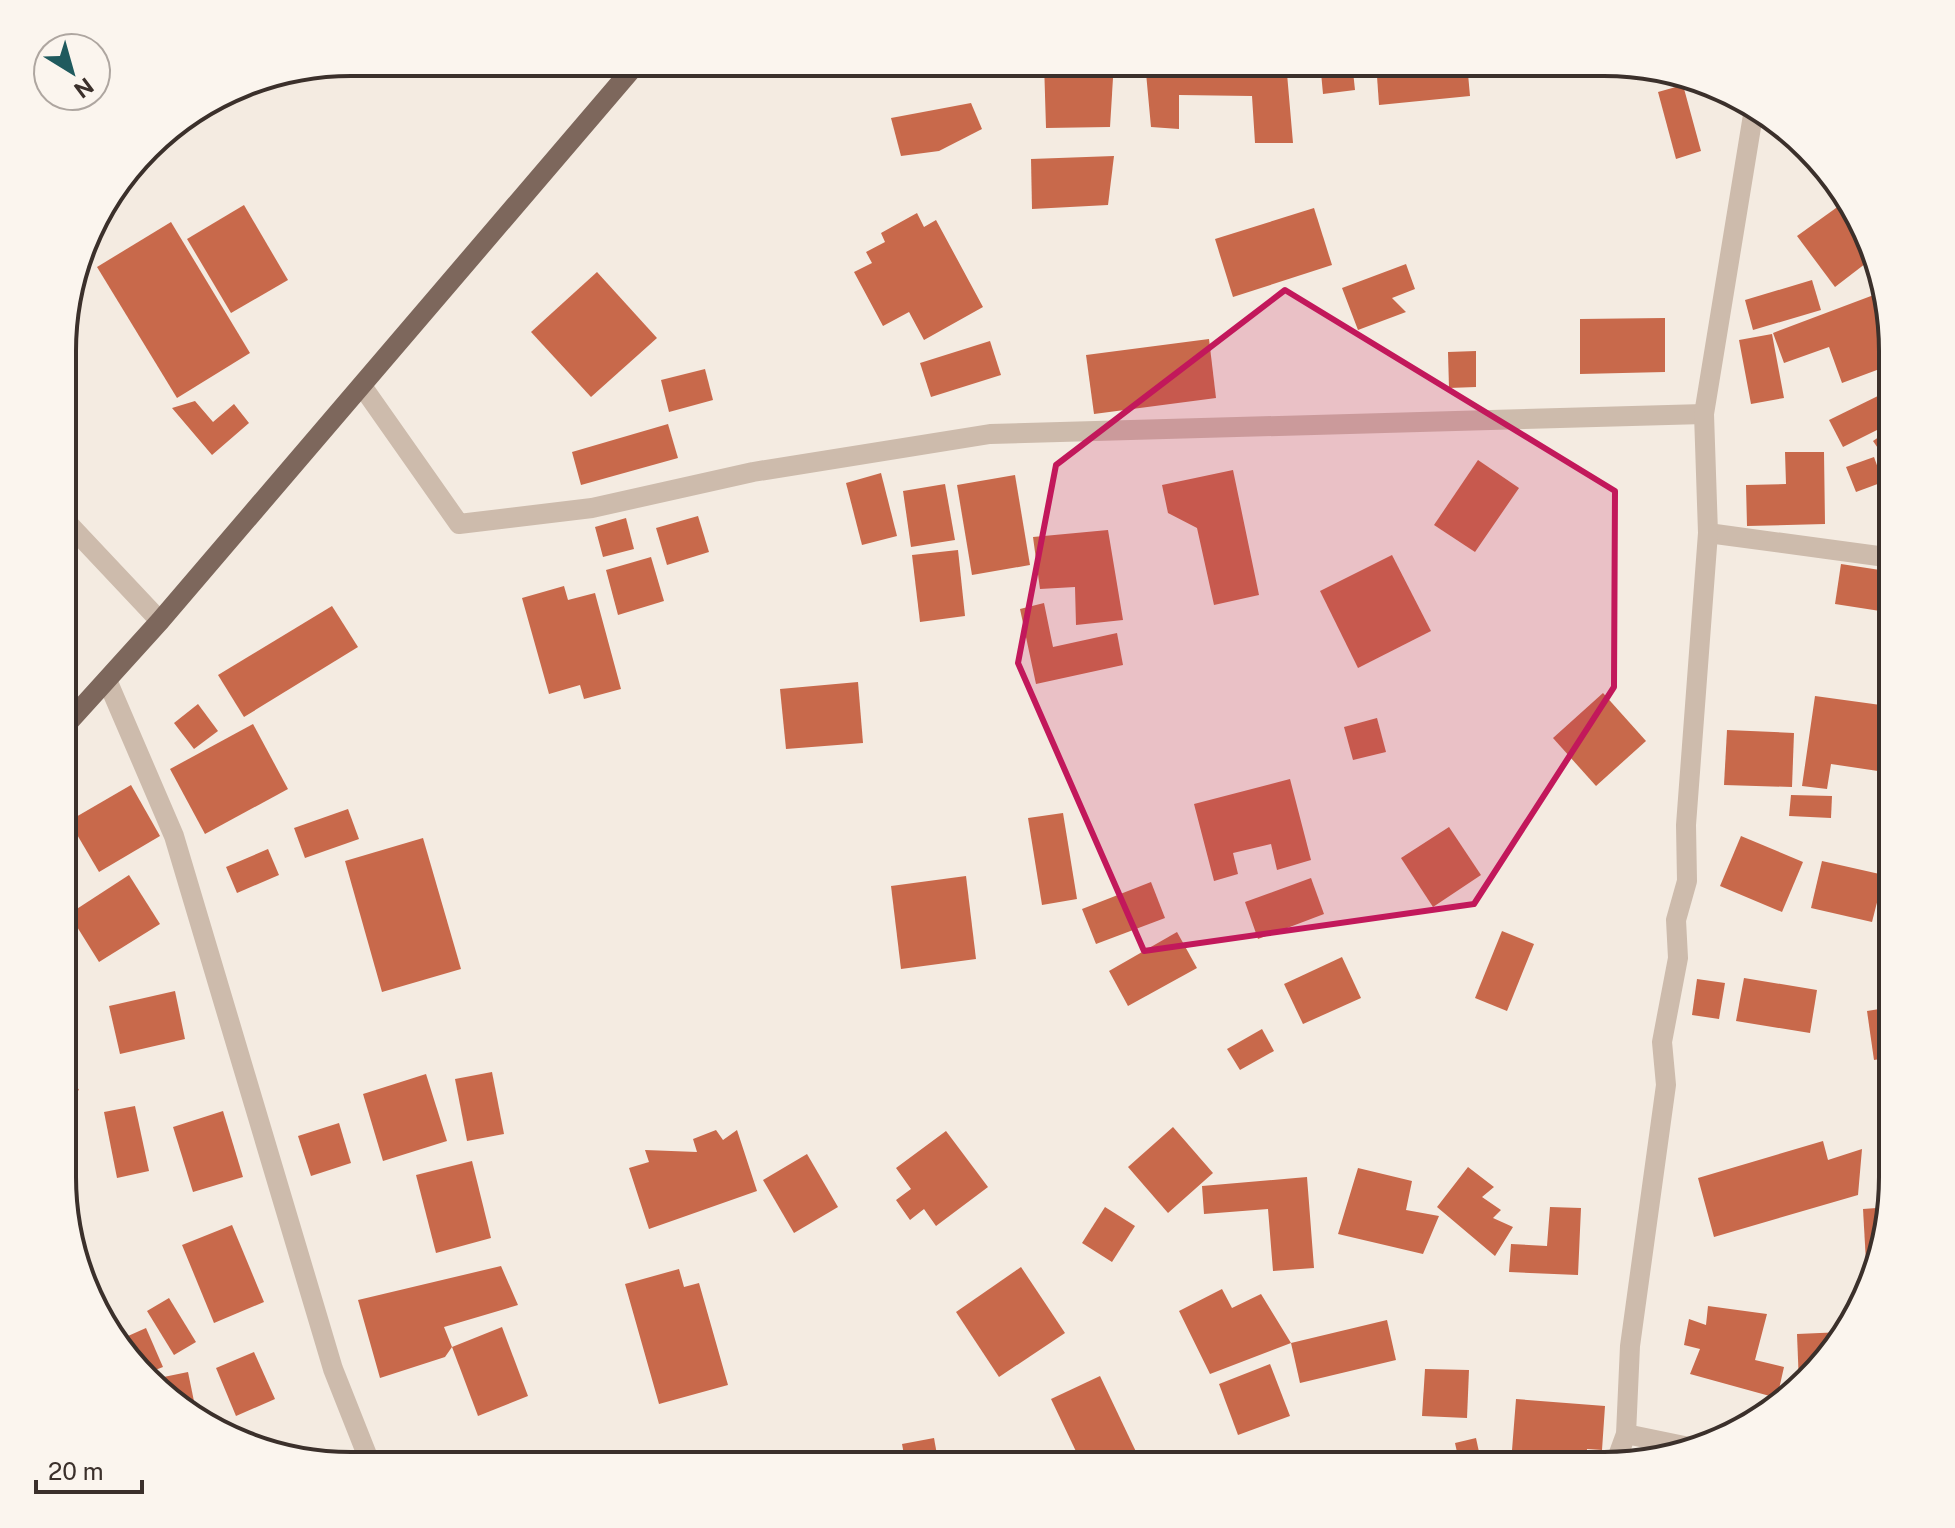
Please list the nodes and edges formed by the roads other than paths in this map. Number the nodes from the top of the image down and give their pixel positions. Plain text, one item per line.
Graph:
1 (626, 76) edge
2 (1752, 120) edge
3 (362, 386) junction
4 (1704, 414) junction
5 (76, 532) edge
6 (1708, 533) junction
7 (1879, 556) edge
8 (160, 621) junction
9 (107, 680) junction
10 (76, 713) edge
11 (1626, 1434) junction
12 (1670, 1443) edge
13 (365, 1451) edge
14 (1620, 1451) edge

1 - 3 main road
2 - 4 street
3 - 4 street
3 - 8 main road
4 - 6 street
5 - 8 street
6 - 7 street
6 - 11 street
8 - 9 main road
9 - 10 main road
9 - 13 street
11 - 12 street
11 - 14 street

